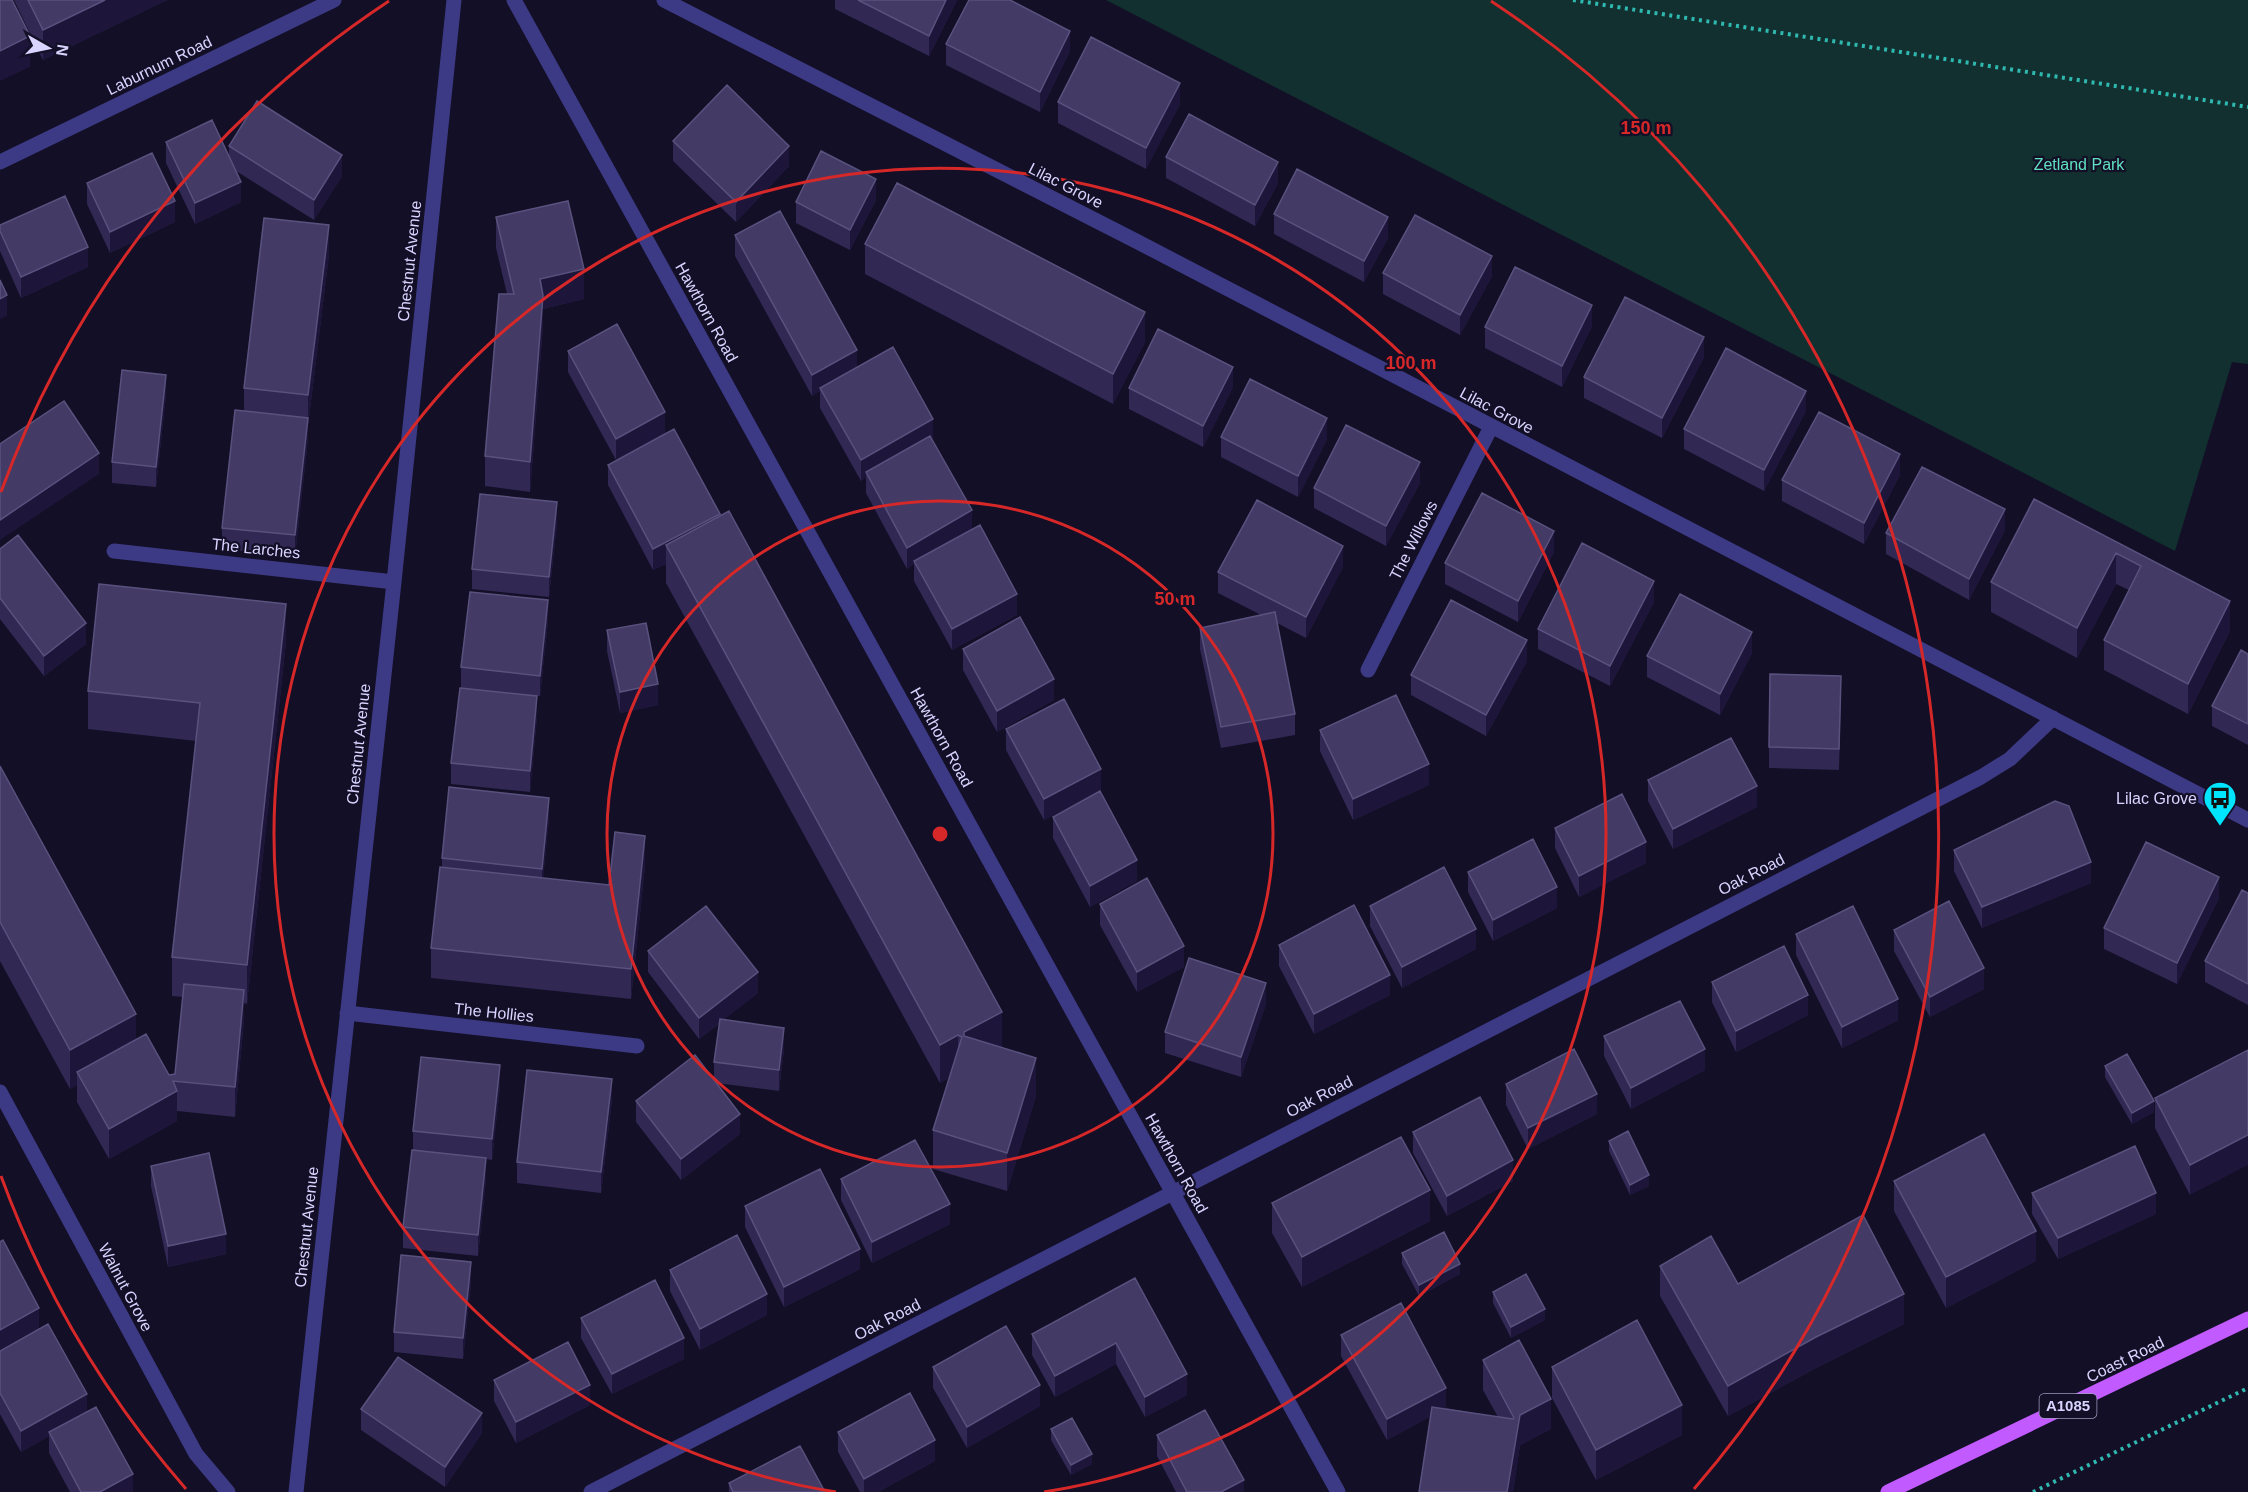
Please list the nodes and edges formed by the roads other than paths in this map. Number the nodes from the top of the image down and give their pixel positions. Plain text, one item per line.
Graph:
1 (334, 0) edge
2 (454, 0) edge
3 (514, 0) edge
4 (664, 0) edge
5 (0, 162) edge
6 (1491, 427) junction
7 (114, 550) dead end
8 (394, 582) junction
9 (1368, 670) dead end
10 (2053, 718) junction
11 (2248, 820) edge
12 (347, 1013) junction
13 (637, 1046) dead end
14 (0, 1092) edge
15 (1172, 1191) junction
16 (2248, 1319) edge
17 (228, 1492) edge
18 (296, 1492) edge
19 (591, 1492) edge
20 (1338, 1492) edge
21 (1888, 1492) edge

1 - 5 street, Laburnum Road
2 - 8 street, Chestnut Avenue
3 - 15 street, Hawthorn Road
4 - 6 street, Lilac Grove
6 - 9 street, The Willows
6 - 10 street, Lilac Grove
7 - 8 street, The Larches
8 - 12 street, Chestnut Avenue
10 - 11 street, Lilac Grove
10 - 15 street, Oak Road
12 - 13 street, The Hollies
12 - 18 street, Chestnut Avenue
14 - 17 street, Walnut Grove
15 - 19 street, Oak Road
15 - 20 street, Hawthorn Road
16 - 21 main road, Coast Road / A1085

